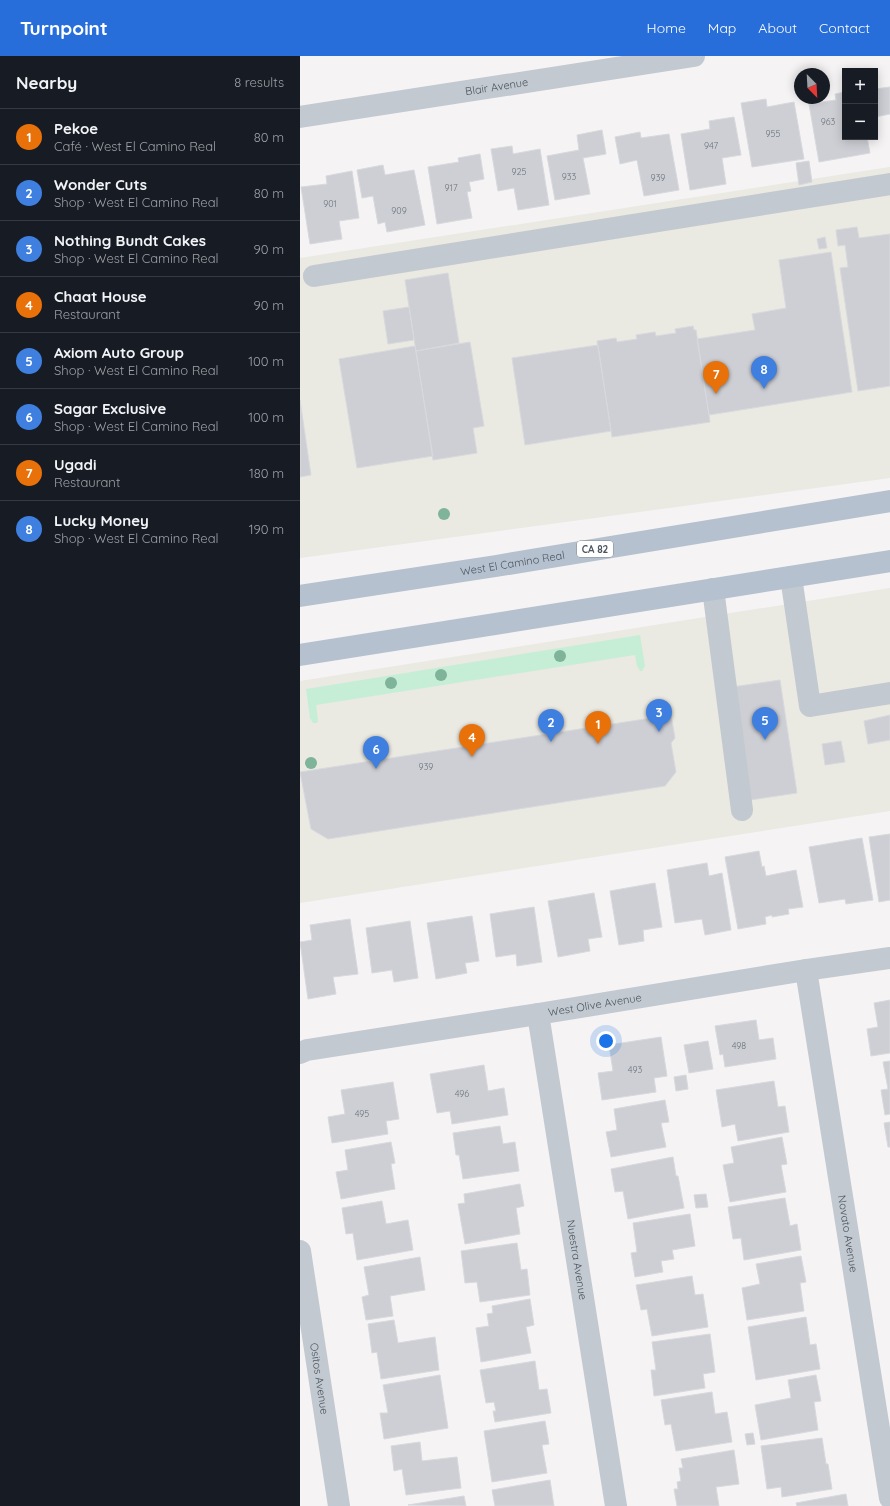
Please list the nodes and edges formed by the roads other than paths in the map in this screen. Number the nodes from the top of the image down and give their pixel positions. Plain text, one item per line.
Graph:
1 (694, 56) edge
2 (300, 117) edge
3 (890, 184) edge
4 (314, 276) dead end
5 (890, 501) edge
6 (890, 561) edge
7 (791, 577) junction
8 (713, 590) junction
9 (300, 596) edge
10 (300, 655) edge
11 (890, 693) edge
12 (742, 810) dead end
13 (890, 958) edge
14 (806, 970) junction
15 (538, 1014) junction
16 (300, 1053) edge
17 (300, 1252) edge
18 (890, 1498) edge
19 (339, 1506) edge
20 (616, 1506) edge

1 - 2 street, Blair Avenue
3 - 4 street
5 - 9 main road, West El Camino Real / CA 82
6 - 7 main road
7 - 8 main road
7 - 11 street
8 - 10 main road
8 - 12 street
13 - 14 street, West Olive Avenue
14 - 15 street, West Olive Avenue
14 - 18 street, Novato Avenue
15 - 16 street, West Olive Avenue
15 - 20 street, Nuestra Avenue
17 - 19 street, Ositos Avenue

